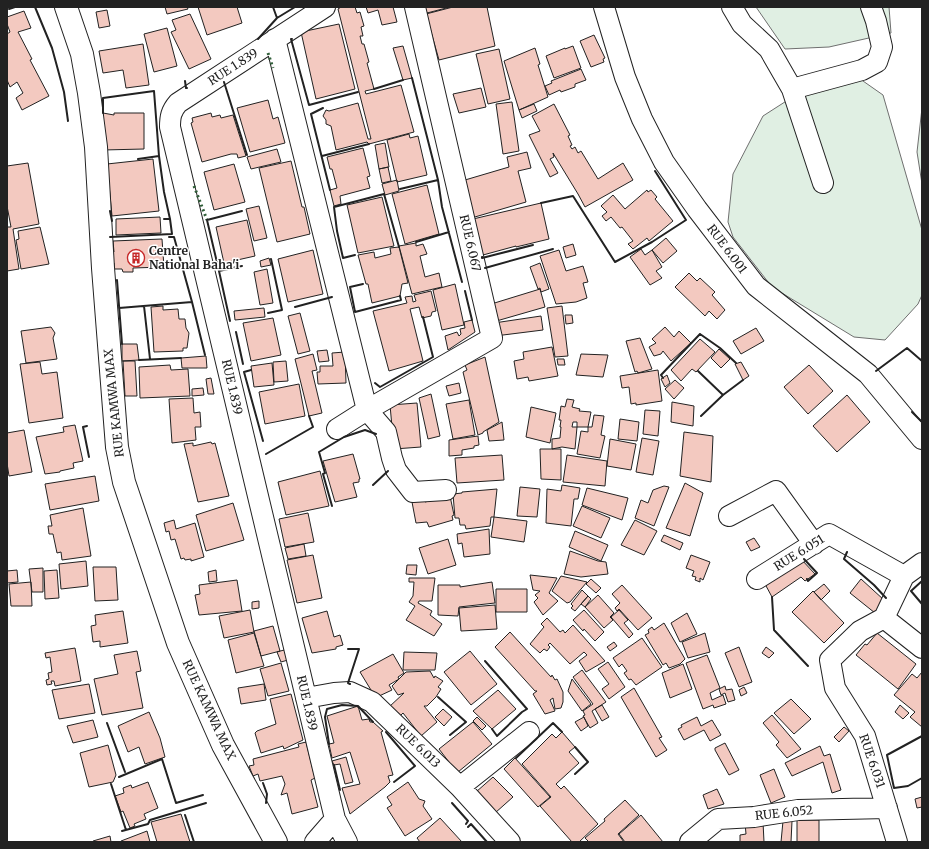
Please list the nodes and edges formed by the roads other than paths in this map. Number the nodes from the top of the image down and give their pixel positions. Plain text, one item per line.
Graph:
1 (66, 7) edge
2 (325, 7) edge
3 (416, 7) edge
4 (604, 7) edge
5 (732, 7) edge
6 (871, 7) edge
7 (275, 39) junction
8 (792, 88) junction
9 (823, 183) dead end
10 (367, 410) junction
11 (337, 429) dead end
12 (922, 439) edge
13 (446, 490) dead end
14 (729, 516) dead end
15 (814, 544) junction
16 (922, 563) edge
17 (904, 576) junction
18 (757, 579) dead end
19 (884, 618) junction
20 (922, 648) edge
21 (306, 698) junction
22 (529, 732) dead end
23 (460, 787) junction
24 (887, 808) junction
25 (335, 819) junction
26 (276, 842) edge
27 (315, 842) edge
28 (347, 842) edge
29 (510, 842) edge
30 (690, 842) edge
31 (898, 842) edge

1 - 26 main road, RUE KAMWA MAX
2 - 7 street, RUE 1.839
3 - 10 street, RUE 6.067
4 - 12 street, RUE 6.001
5 - 8 street
6 - 8 street
7 - 10 street
7 - 21 street, RUE 1.839
8 - 9 street
10 - 11 street, RUE 6.067
10 - 13 street
14 - 15 street
15 - 17 street, RUE 6.051
15 - 18 street, RUE 6.051
16 - 17 street
17 - 19 street
19 - 20 street
19 - 24 street, RUE 6.031
21 - 23 street, RUE 6.013
21 - 25 street, RUE 1.839
22 - 23 street
23 - 29 street, RUE 6.013
24 - 30 street, RUE 6.052
24 - 31 street, RUE 6.031
25 - 27 street
25 - 28 street, RUE 1.839

